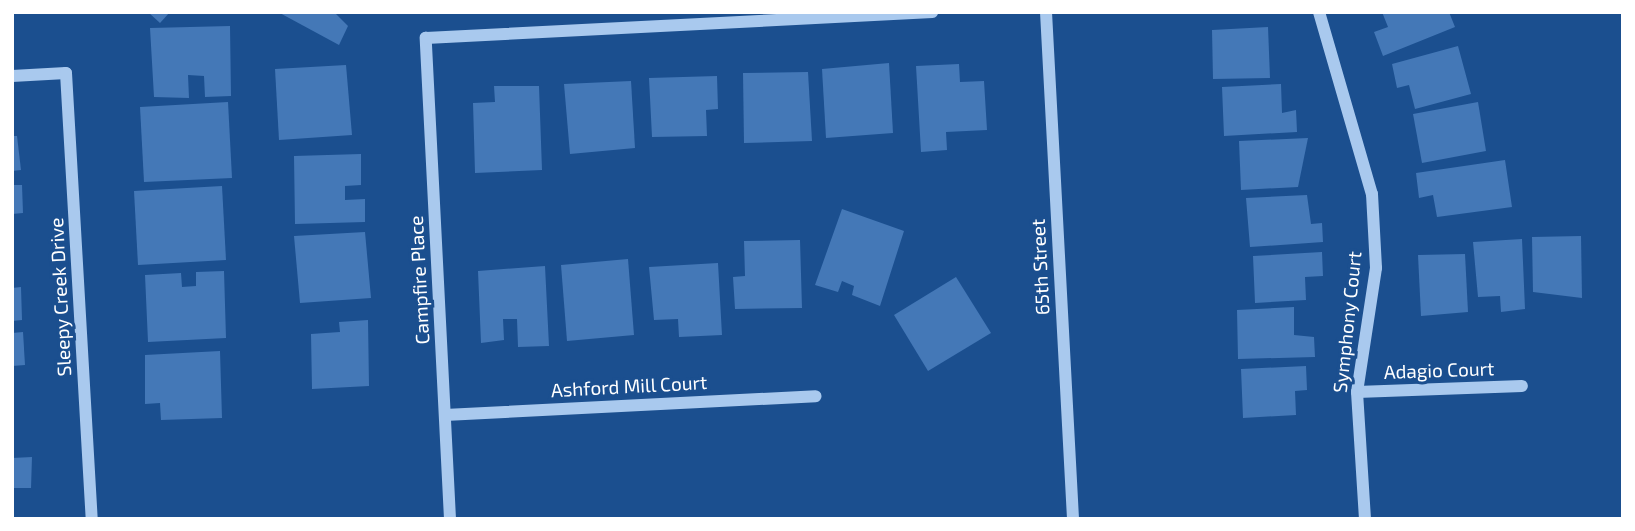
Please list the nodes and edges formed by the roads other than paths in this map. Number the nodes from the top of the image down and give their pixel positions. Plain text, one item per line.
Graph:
1 (932, 12) edge
2 (1046, 12) edge
3 (1319, 12) edge
4 (12, 76) edge
5 (1522, 386) dead end
6 (1357, 392) junction
7 (816, 396) dead end
8 (445, 415) junction
9 (92, 519) edge
10 (450, 519) edge
11 (1073, 519) edge
12 (1364, 519) edge

1 - 8 street, Campfire Place
2 - 11 street, 65th Street
3 - 6 street, Symphony Court
4 - 9 street, Sleepy Creek Drive
5 - 6 street, Adagio Court
6 - 12 street, Symphony Court
7 - 8 street, Ashford Mill Court
8 - 10 street, Campfire Place

